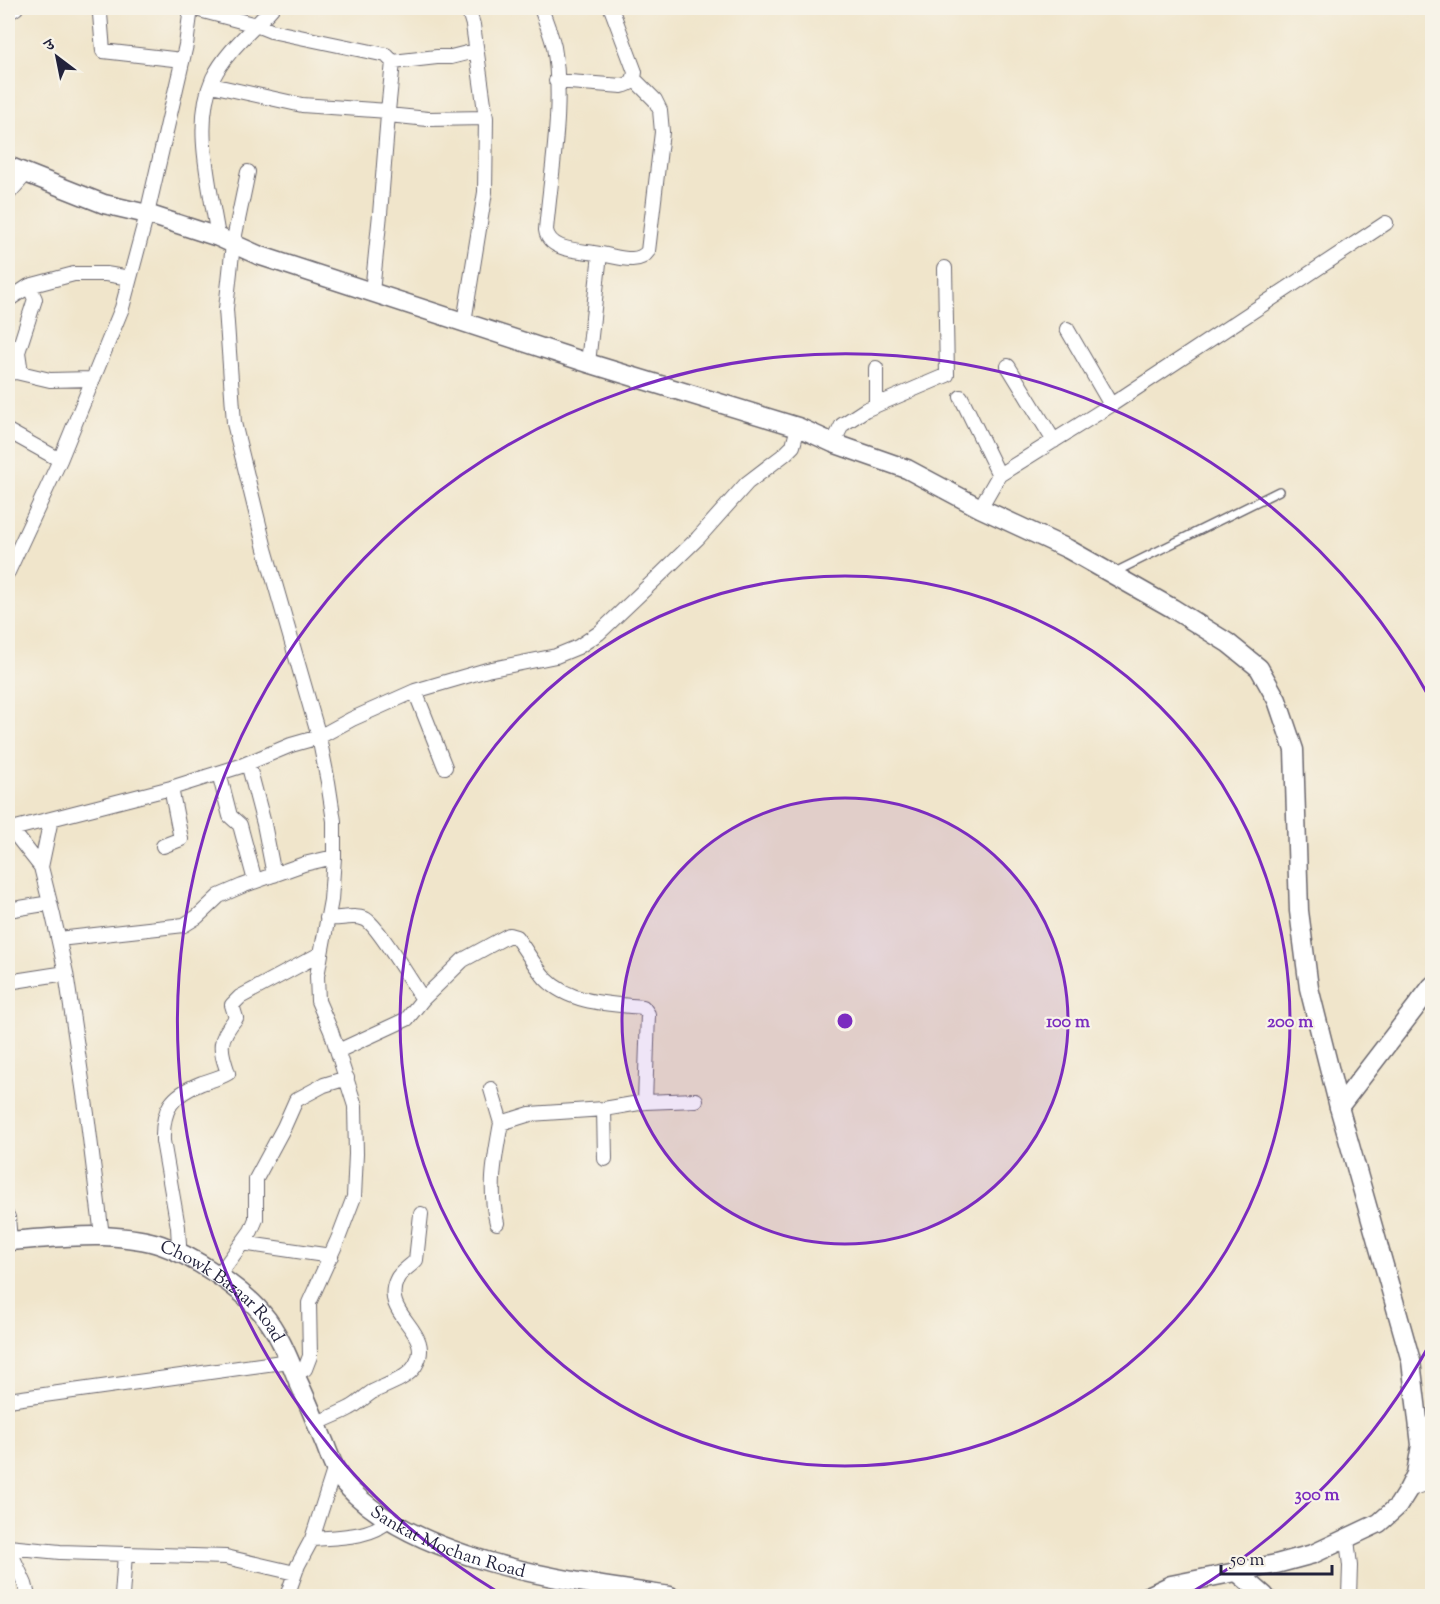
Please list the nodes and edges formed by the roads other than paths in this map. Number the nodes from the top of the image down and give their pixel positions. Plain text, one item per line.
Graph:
1 (16, 8) edge
2 (102, 8) edge
3 (192, 8) edge
4 (272, 8) edge
5 (468, 8) edge
6 (541, 8) edge
7 (611, 8) edge
8 (8, 13) edge
9 (256, 25) junction
10 (477, 53) junction
11 (183, 60) junction
12 (393, 62) junction
13 (634, 79) junction
14 (556, 81) junction
15 (212, 85) junction
16 (388, 113) junction
17 (486, 117) junction
18 (8, 166) edge
19 (248, 172) dead end
20 (26, 174) junction
21 (8, 194) edge
22 (147, 214) junction
23 (1386, 223) dead end
24 (226, 241) junction
25 (600, 254) junction
26 (945, 268) dead end
27 (130, 278) junction
28 (29, 286) junction
29 (372, 292) junction
30 (8, 300) edge
31 (464, 322) junction
32 (1067, 329) dead end
33 (588, 363) junction
34 (1008, 366) dead end
35 (876, 368) dead end
36 (12, 373) edge
37 (92, 379) junction
38 (961, 397) dead end
39 (876, 405) junction
40 (1110, 405) junction
41 (798, 427) junction
42 (8, 431) edge
43 (1054, 441) junction
44 (833, 443) junction
45 (60, 460) junction
46 (999, 475) junction
47 (1279, 492) dead end
48 (980, 508) junction
49 (8, 572) edge
50 (1111, 574) junction
51 (415, 691) junction
52 (319, 737) junction
53 (248, 763) junction
54 (445, 767) dead end
55 (219, 773) junction
56 (171, 788) junction
57 (51, 819) junction
58 (9, 828) edge
59 (163, 846) dead end
60 (334, 857) junction
61 (41, 867) junction
62 (274, 875) junction
63 (255, 881) junction
64 (50, 903) junction
65 (8, 910) edge
66 (327, 918) junction
67 (59, 939) junction
68 (320, 954) junction
69 (66, 974) junction
70 (8, 982) edge
71 (1432, 986) edge
72 (423, 999) junction
73 (338, 1051) junction
74 (347, 1078) junction
75 (491, 1089) dead end
76 (696, 1100) dead end
77 (645, 1102) junction
78 (1339, 1107) junction
79 (603, 1109) junction
80 (501, 1123) junction
81 (604, 1159) dead end
82 (421, 1214) dead end
83 (8, 1217) edge
84 (497, 1223) dead end
85 (102, 1236) junction
86 (9, 1241) edge
87 (242, 1244) junction
88 (176, 1252) junction
89 (330, 1256) junction
90 (218, 1276) junction
91 (292, 1368) junction
92 (8, 1400) edge
93 (316, 1424) junction
94 (335, 1467) junction
95 (1432, 1482) edge
96 (344, 1483) joint
97 (1408, 1490) junction
98 (389, 1520) junction
99 (312, 1539) junction
100 (1347, 1539) junction
101 (8, 1547) edge
102 (125, 1554) junction
103 (1236, 1571) junction
104 (295, 1573) junction
105 (28, 1596) edge
106 (122, 1596) edge
107 (287, 1596) edge
108 (670, 1596) edge
109 (1148, 1596) edge
110 (1265, 1596) edge
111 (1350, 1596) edge

1 - 8 street
2 - 11 street
3 - 9 street
3 - 11 street
4 - 9 street
5 - 10 street
6 - 14 street
7 - 13 street
9 - 12 street
9 - 15 street
10 - 12 street
10 - 17 street
11 - 22 street
12 - 16 street
13 - 14 street
13 - 25 street
14 - 25 street
15 - 16 street
15 - 24 street
16 - 17 street
16 - 29 street
17 - 31 street
18 - 20 main road
19 - 24 street
20 - 21 street
20 - 22 main road
22 - 24 main road
22 - 27 street
23 - 40 street
24 - 29 main road
24 - 52 street
25 - 33 street
26 - 39 street
27 - 28 street
27 - 37 street
28 - 30 street
28 - 36 street
29 - 31 main road
31 - 33 main road
32 - 40 street
33 - 41 main road
34 - 43 street
35 - 39 street
36 - 37 street
37 - 45 street
38 - 46 street
39 - 44 street
40 - 43 street
41 - 44 main road
41 - 51 street
42 - 45 street
43 - 46 street
44 - 48 main road
45 - 49 street
46 - 48 street
47 - 50 lane
48 - 50 main road
50 - 78 main road
51 - 52 street
51 - 54 street
52 - 53 street
52 - 60 street
53 - 55 street
53 - 62 street
55 - 56 street
55 - 63 street
56 - 57 street
56 - 59 street
57 - 58 street
57 - 61 street
58 - 61 street
60 - 62 street
60 - 66 street
61 - 64 street
62 - 63 street
63 - 67 street
64 - 65 street
64 - 67 street
66 - 68 street
66 - 72 street
67 - 69 street
68 - 73 street
68 - 88 street
69 - 70 street
69 - 85 street
71 - 78 main road
72 - 73 street
72 - 77 street
73 - 74 street
74 - 87 street
74 - 89 street
75 - 80 street
76 - 77 street
77 - 79 street
78 - 97 main road
79 - 80 street
79 - 81 street
80 - 84 street
82 - 93 street
83 - 86 street
85 - 86 main road, Chowk Bazaar Road
85 - 88 main road, Chowk Bazaar Road
87 - 89 street
87 - 90 street
88 - 90 main road, Chowk Bazaar Road
89 - 91 street
90 - 91 main road, Chowk Bazaar Road
91 - 92 street
91 - 93 main road, Chowk Bazaar Road
93 - 94 main road, Chowk Bazaar Road
94 - 96 main road, Chowk Bazaar Road
94 - 99 street
95 - 97 street
96 - 98 main road, Sankat Mochan Road
97 - 100 main road
98 - 99 street
98 - 108 main road, Sankat Mochan Road
99 - 104 street
100 - 103 main road
100 - 111 street
101 - 102 street
101 - 105 street
102 - 104 street
102 - 106 street
103 - 109 main road
103 - 110 main road
104 - 107 street

